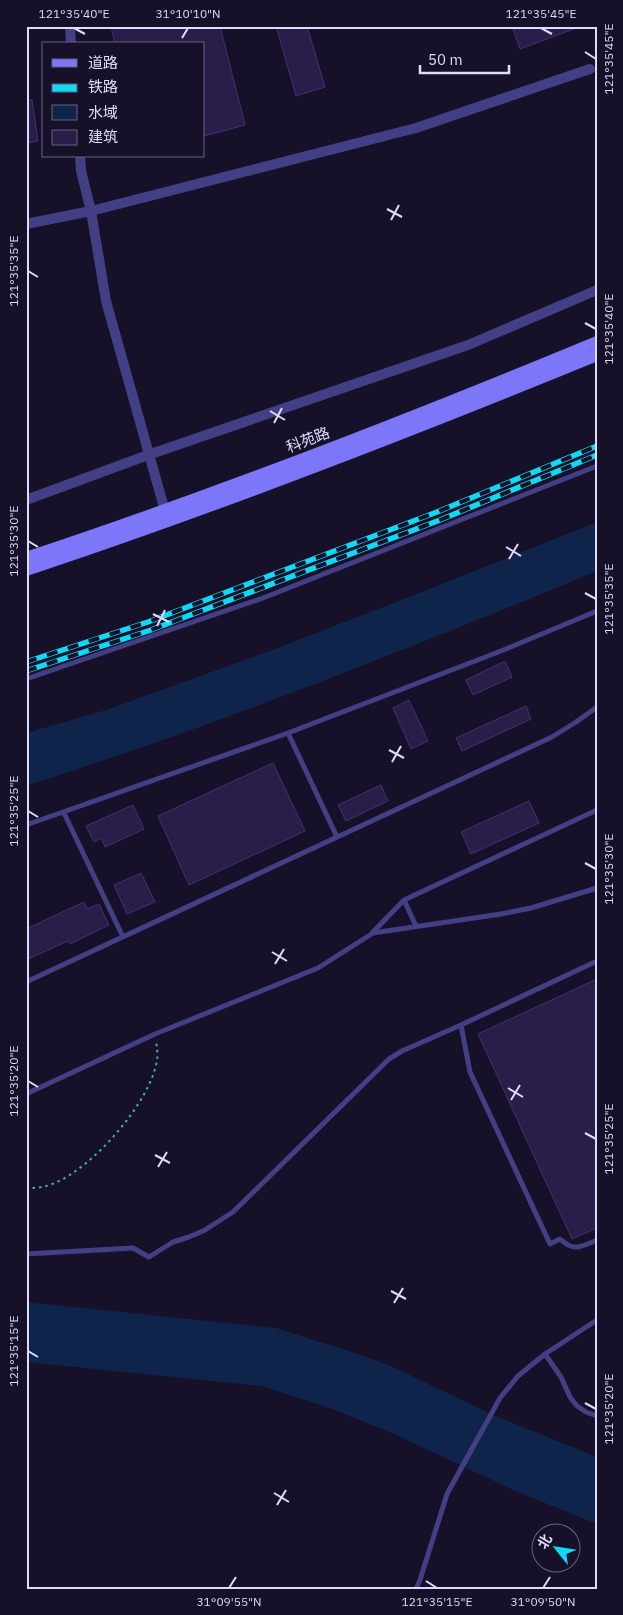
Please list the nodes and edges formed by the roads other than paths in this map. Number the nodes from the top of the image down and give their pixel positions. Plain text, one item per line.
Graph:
1 (70, 26) edge
2 (71, 42) edge
3 (590, 69) dead end
4 (80, 158) edge
5 (91, 211) junction
6 (26, 224) edge
7 (597, 290) edge
8 (597, 342) edge
9 (597, 355) edge
10 (148, 455) junction
11 (597, 466) edge
12 (26, 500) edge
13 (167, 516) junction
14 (26, 558) edge
15 (26, 570) edge
16 (597, 611) edge
17 (26, 679) edge
18 (597, 707) edge
19 (288, 733) junction
20 (597, 810) edge
21 (64, 813) junction
22 (26, 825) edge
23 (337, 837) junction
24 (597, 888) edge
25 (404, 900) junction
26 (416, 926) junction
27 (373, 933) junction
28 (123, 937) junction
29 (597, 961) edge
30 (26, 982) edge
31 (461, 1025) junction
32 (26, 1094) edge
33 (597, 1240) edge
34 (26, 1254) edge
35 (597, 1320) edge
36 (545, 1354) junction
37 (597, 1416) edge
38 (416, 1589) edge

1 - 2 street
3 - 5 street
4 - 5 street
5 - 6 street
5 - 10 street
7 - 10 street
8 - 13 street, 科苑路
9 - 13 street, 科苑路
10 - 12 street
10 - 13 street
11 - 17 lane
13 - 14 street, 科苑路
13 - 15 street, 科苑路
16 - 19 lane
18 - 23 lane
19 - 21 lane
19 - 23 lane
20 - 25 lane
21 - 22 lane
21 - 28 lane
23 - 28 lane
24 - 26 lane
25 - 26 lane
25 - 27 lane
26 - 27 lane
27 - 32 lane
28 - 30 lane
29 - 31 lane
31 - 33 lane
31 - 34 lane
35 - 36 lane
36 - 37 lane
36 - 38 lane

